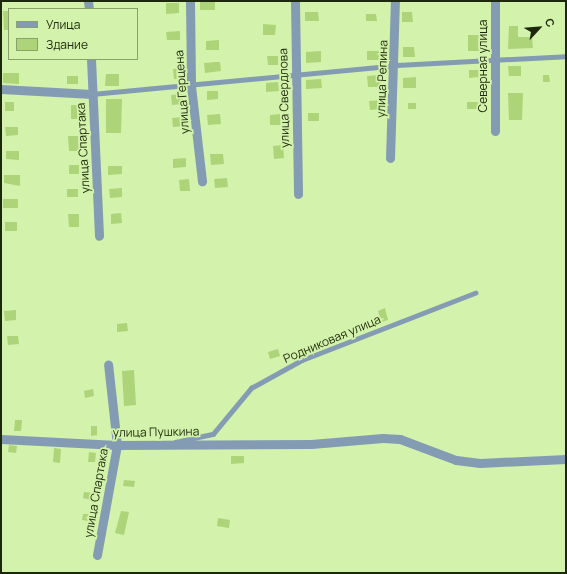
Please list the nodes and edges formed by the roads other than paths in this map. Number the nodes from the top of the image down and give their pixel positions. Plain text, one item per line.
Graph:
1 (190, 1) edge
2 (294, 1) edge
3 (395, 1) edge
4 (495, 1) edge
5 (566, 56) edge
6 (91, 60) edge
7 (496, 60) junction
8 (396, 65) junction
9 (296, 73) junction
10 (191, 86) junction
11 (1, 89) edge
12 (92, 94) junction
13 (495, 131) dead end
14 (390, 158) dead end
15 (202, 181) dead end
16 (298, 194) dead end
17 (99, 236) dead end
18 (475, 294) dead end
19 (108, 364) dead end
20 (1, 439) edge
21 (170, 444) junction
22 (117, 445) junction
23 (566, 459) edge
24 (97, 555) dead end

1 - 10 street, улица Герцена
2 - 9 street, улица Свердлова
3 - 8 street, улица Репина
4 - 7 street, Северная улица
5 - 7 lane
6 - 12 street, улица Спартака
7 - 8 lane
7 - 13 street, Северная улица
8 - 9 lane
8 - 14 street, улица Репина
9 - 10 lane
9 - 16 street, улица Свердлова
10 - 12 lane
10 - 15 street, улица Герцена
11 - 12 street
12 - 17 street, улица Спартака
18 - 21 lane, Родниковая улица
19 - 22 street, улица Спартака
20 - 22 street, улица Пушкина
21 - 22 street, улица Пушкина
21 - 23 street, улица Пушкина
22 - 24 street, улица Спартака

